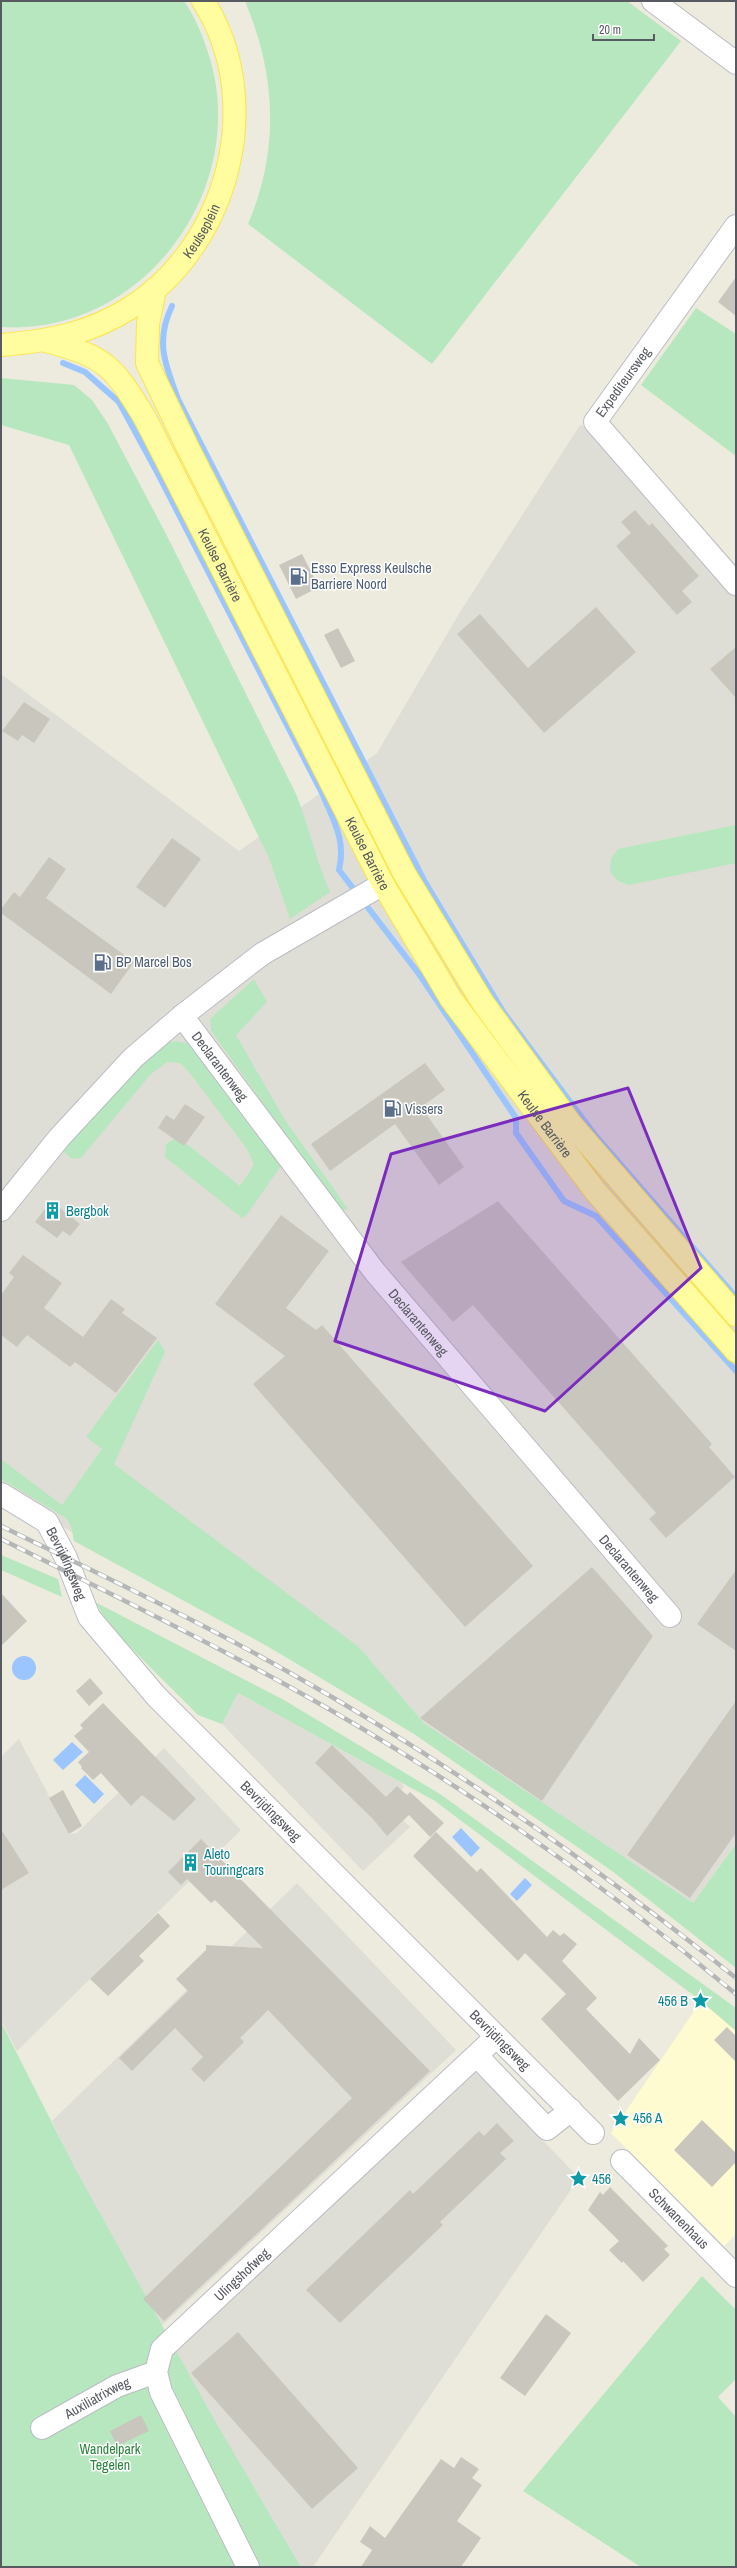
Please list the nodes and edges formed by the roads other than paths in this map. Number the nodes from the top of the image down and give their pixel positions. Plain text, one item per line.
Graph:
1 (203, 1) edge
2 (653, 1) edge
3 (736, 63) edge
4 (736, 226) edge
5 (155, 289) junction
6 (46, 341) junction
7 (1, 345) edge
8 (736, 584) edge
9 (383, 884) junction
10 (182, 1016) junction
11 (1, 1210) edge
12 (736, 1315) edge
13 (736, 1351) edge
14 (1, 1494) edge
15 (670, 1616) dead end
16 (496, 2037) junction
17 (477, 2056) junction
18 (571, 2110) junction
19 (594, 2133) dead end
20 (622, 2161) dead end
21 (736, 2276) edge
22 (156, 2372) junction
23 (42, 2428) dead end
24 (248, 2567) edge

1 - 5 main road, Keulseplein
2 - 3 street
4 - 8 street, Expediteursweg
5 - 6 main road, Keulseplein
5 - 12 main road, Keulse Barrière
6 - 7 main road, Keulseplein
6 - 9 main road, Keulse Barrière
9 - 10 street, Declarantenweg
9 - 13 main road, Keulse Barrière
10 - 11 street, Declarantenweg
10 - 15 street, Declarantenweg
14 - 16 street, Bevrijdingsweg
16 - 17 street, Ulingshofweg
16 - 18 street, Bevrijdingsweg
17 - 18 street, Bevrijdingsweg
17 - 22 street, Ulingshofweg
18 - 19 street, Bevrijdingsweg
20 - 21 street, Schwanenhaus
22 - 23 street, Auxiliatrixweg
22 - 24 street

